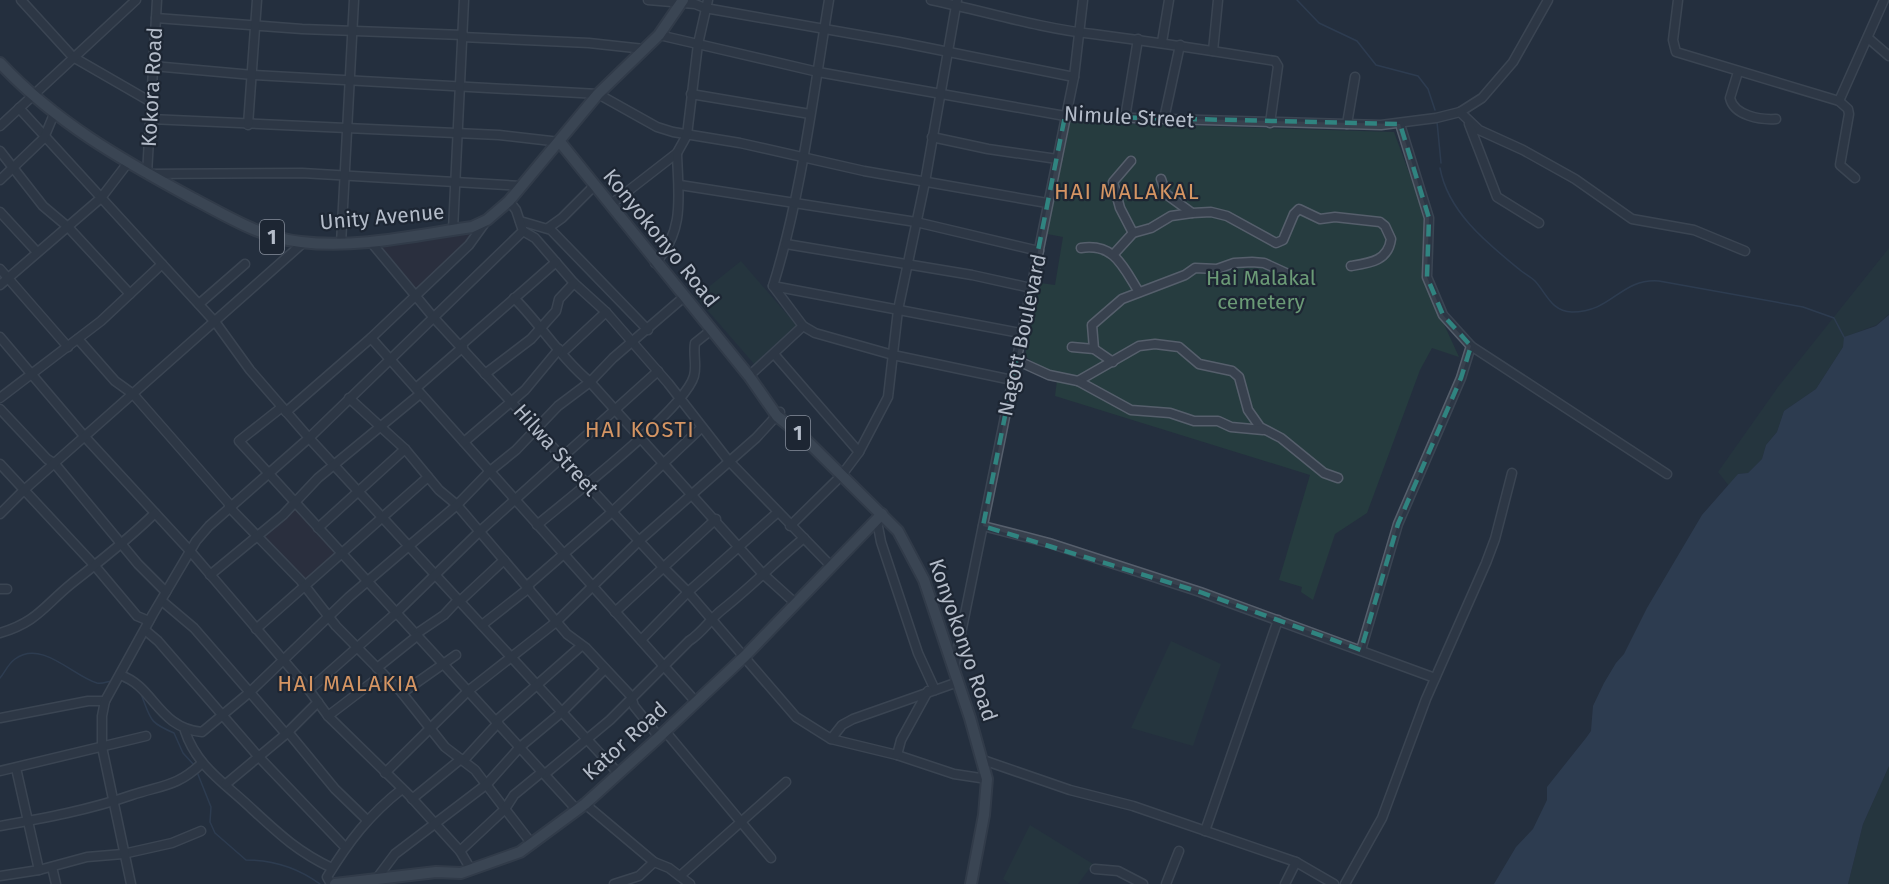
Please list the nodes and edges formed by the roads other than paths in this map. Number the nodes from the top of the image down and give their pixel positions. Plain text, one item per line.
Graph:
1 (21, 0) edge
2 (136, 0) edge
3 (157, 0) edge
4 (257, 0) edge
5 (354, 0) edge
6 (464, 0) edge
7 (648, 0) edge
8 (829, 0) edge
9 (931, 0) edge
10 (1083, 0) edge
11 (1169, 0) edge
12 (1218, 0) edge
13 (1548, 0) edge
14 (1678, 0) edge
15 (1884, 0) edge
16 (682, 2) edge
17 (956, 2) edge
18 (706, 4) edge
19 (156, 18) junction
20 (256, 25) junction
21 (825, 31) junction
22 (1079, 31) junction
23 (353, 32) junction
24 (659, 35) junction
25 (462, 36) junction
26 (1868, 38) junction
27 (1138, 39) junction
28 (1162, 42) junction
29 (698, 44) junction
30 (1180, 45) junction
31 (645, 49) junction
32 (947, 51) junction
33 (1213, 51) junction
34 (1889, 56) edge
35 (73, 57) junction
36 (0, 63) edge
37 (153, 66) junction
38 (818, 72) junction
39 (1738, 72) junction
40 (253, 75) junction
41 (1074, 77) junction
42 (1355, 77) dead end
43 (349, 80) junction
44 (461, 86) junction
45 (598, 94) junction
46 (692, 94) junction
47 (940, 94) junction
48 (31, 96) junction
49 (1839, 101) junction
50 (151, 102) junction
51 (19, 108) junction
52 (1460, 112) junction
53 (54, 114) junction
54 (810, 114) junction
55 (1065, 116) junction
56 (1125, 118) junction
57 (150, 119) junction
58 (1164, 119) junction
59 (1776, 119) dead end
60 (1468, 120) junction
61 (1270, 123) junction
62 (1347, 124) junction
63 (1400, 124) junction
64 (248, 125) junction
65 (0, 126) edge
66 (346, 129) junction
67 (458, 133) junction
68 (687, 135) junction
69 (932, 136) junction
70 (44, 138) junction
71 (560, 142) junction
72 (0, 151) edge
73 (677, 153) junction
74 (802, 159) junction
75 (1057, 159) junction
76 (1131, 161) dead end
77 (127, 164) junction
78 (13, 167) junction
79 (147, 174) junction
80 (344, 177) junction
81 (1856, 178) dead end
82 (1161, 179) dead end
83 (0, 180) edge
84 (457, 181) junction
85 (925, 182) junction
86 (680, 185) junction
87 (521, 186) junction
88 (594, 186) junction
89 (101, 198) junction
90 (509, 201) junction
91 (795, 201) junction
92 (1047, 203) junction
93 (610, 205) junction
94 (0, 212) edge
95 (1192, 213) junction
96 (487, 220) junction
97 (520, 221) junction
98 (916, 222) junction
99 (1539, 223) dead end
100 (68, 227) junction
101 (548, 228) junction
102 (453, 230) junction
103 (523, 231) junction
104 (1133, 233) junction
105 (370, 241) junction
106 (303, 243) junction
107 (341, 244) junction
108 (786, 244) junction
109 (1081, 248) dead end
110 (1039, 251) junction
111 (1745, 251) dead end
112 (38, 252) junction
113 (1113, 255) junction
114 (556, 262) junction
115 (655, 262) junction
116 (162, 264) junction
117 (244, 264) dead end
118 (908, 264) junction
119 (1351, 266) dead end
120 (0, 269) edge
121 (1288, 274) dead end
122 (9, 279) junction
123 (574, 283) junction
124 (0, 285) edge
125 (773, 286) junction
126 (1031, 288) junction
127 (1139, 292) junction
128 (130, 294) junction
129 (413, 295) junction
130 (684, 297) junction
131 (514, 298) junction
132 (199, 304) junction
133 (898, 310) junction
134 (606, 312) junction
135 (434, 318) junction
136 (216, 322) junction
137 (542, 326) junction
138 (803, 326) junction
139 (648, 330) junction
140 (710, 331) junction
141 (1020, 333) junction
142 (0, 337) edge
143 (371, 338) junction
144 (78, 339) junction
145 (633, 342) junction
146 (462, 346) junction
147 (1072, 346) dead end
148 (1471, 346) junction
149 (68, 347) junction
150 (1094, 349) junction
151 (561, 351) junction
152 (774, 354) junction
153 (893, 355) junction
154 (391, 360) junction
155 (1016, 360) junction
156 (1113, 362) junction
157 (658, 371) junction
158 (29, 374) junction
159 (485, 375) junction
160 (749, 376) junction
161 (1012, 380) junction
162 (1078, 381) junction
163 (590, 382) junction
164 (418, 391) junction
165 (134, 394) junction
166 (0, 398) edge
167 (349, 398) junction
168 (679, 398) junction
169 (511, 400) junction
170 (0, 409) edge
171 (284, 409) junction
172 (615, 410) junction
173 (779, 414) junction
174 (378, 427) junction
175 (536, 427) junction
176 (701, 428) junction
177 (1263, 430) junction
178 (85, 437) junction
179 (309, 438) junction
180 (640, 438) junction
181 (464, 442) junction
182 (405, 449) junction
183 (859, 452) junction
184 (563, 456) junction
185 (728, 460) junction
186 (0, 464) edge
187 (55, 464) junction
188 (664, 464) junction
189 (335, 466) junction
190 (490, 471) junction
191 (267, 472) junction
192 (1512, 473) dead end
193 (1667, 474) dead end
194 (841, 476) junction
195 (428, 477) junction
196 (1338, 478) dead end
197 (588, 484) junction
198 (25, 491) junction
199 (359, 492) junction
200 (690, 495) junction
201 (515, 499) junction
202 (295, 503) junction
203 (457, 505) junction
204 (230, 507) junction
205 (612, 512) junction
206 (778, 512) junction
207 (156, 513) junction
208 (0, 514) edge
209 (382, 517) junction
210 (880, 517) junction
211 (716, 519) junction
212 (537, 525) junction
213 (790, 526) junction
214 (983, 526) junction
215 (318, 528) junction
216 (479, 532) junction
217 (257, 535) junction
218 (804, 538) junction
219 (640, 540) junction
220 (122, 545) junction
221 (409, 546) junction
222 (740, 546) junction
223 (191, 552) junction
224 (342, 553) junction
225 (564, 554) junction
226 (504, 560) junction
227 (95, 566) junction
228 (831, 566) junction
229 (663, 567) junction
230 (762, 573) junction
231 (435, 574) junction
232 (210, 575) junction
233 (368, 582) junction
234 (305, 586) junction
235 (592, 586) junction
236 (528, 587) junction
237 (166, 592) junction
238 (688, 592) junction
239 (459, 600) junction
240 (162, 601) junction
241 (794, 602) junction
242 (615, 612) junction
243 (396, 613) junction
244 (329, 617) junction
245 (1278, 620) junction
246 (149, 621) junction
247 (711, 621) junction
248 (556, 622) junction
249 (482, 625) junction
250 (256, 629) junction
251 (145, 630) junction
252 (0, 633) edge
253 (417, 635) junction
254 (641, 640) junction
255 (580, 646) junction
256 (358, 648) junction
257 (1361, 650) junction
258 (456, 655) dead end
259 (745, 656) junction
260 (512, 657) junction
261 (283, 660) junction
262 (444, 664) junction
263 (664, 667) junction
264 (954, 668) junction
265 (605, 669) junction
266 (380, 671) junction
267 (120, 675) junction
268 (1435, 678) junction
269 (958, 682) junction
270 (537, 685) junction
271 (309, 690) junction
272 (931, 690) junction
273 (468, 691) junction
274 (250, 692) junction
275 (402, 693) junction
276 (631, 696) junction
277 (105, 701) junction
278 (318, 702) junction
279 (696, 702) junction
280 (562, 712) junction
281 (224, 716) junction
282 (328, 717) junction
283 (0, 718) edge
284 (497, 722) junction
285 (430, 730) junction
286 (185, 731) junction
287 (287, 733) junction
288 (662, 734) junction
289 (146, 736) dead end
290 (586, 738) junction
291 (831, 739) junction
292 (102, 747) junction
293 (520, 747) junction
294 (257, 755) junction
295 (897, 755) junction
296 (462, 760) junction
297 (983, 760) junction
298 (202, 763) junction
299 (16, 768) junction
300 (0, 771) edge
301 (385, 773) junction
302 (543, 773) junction
303 (619, 774) junction
304 (987, 779) junction
305 (786, 782) dead end
306 (226, 784) junction
307 (487, 784) junction
308 (402, 789) junction
309 (412, 799) junction
310 (112, 804) junction
311 (581, 807) junction
312 (505, 809) junction
313 (367, 820) junction
314 (27, 821) junction
315 (740, 822) junction
316 (434, 824) junction
317 (0, 826) edge
318 (201, 831) dead end
319 (1205, 831) junction
320 (532, 844) junction
321 (345, 847) junction
322 (1179, 850) dead end
323 (460, 852) junction
324 (123, 854) junction
325 (771, 858) dead end
326 (654, 862) junction
327 (1296, 862) junction
328 (52, 867) junction
329 (333, 868) junction
330 (470, 868) junction
331 (1095, 869) dead end
332 (39, 870) junction
333 (0, 876) edge
334 (680, 876) junction
335 (377, 878) junction
336 (56, 884) edge
337 (131, 884) edge
338 (333, 884) edge
339 (614, 884) edge
340 (690, 884) edge
341 (971, 884) edge
342 (1143, 884) edge
343 (1166, 884) edge
344 (1285, 884) edge
345 (1334, 884) edge
346 (1345, 884) edge

1 - 35 street
2 - 35 street
3 - 19 street, Kokora Road
4 - 20 street
5 - 23 street
6 - 25 street
7 - 16 street
8 - 21 street
9 - 17 street
10 - 22 street, Nagott Boulevard
11 - 28 street
12 - 33 street
13 - 52 street, Nimule Street
14 - 39 street
15 - 26 street
16 - 18 street
16 - 24 main road, Unity Avenue
17 - 22 street
17 - 32 street
18 - 21 street
18 - 29 street
19 - 20 street
19 - 37 street, Kokora Road
20 - 23 street
20 - 40 street
21 - 32 street
21 - 38 street
22 - 27 street
22 - 41 street, Nagott Boulevard
23 - 25 street
23 - 43 street
24 - 29 street, Nimule Street
24 - 31 main road, Unity Avenue
25 - 31 street
25 - 44 street
26 - 34 street
26 - 49 street
27 - 28 street
27 - 56 street
28 - 30 street
29 - 38 street, Nimule Street
29 - 46 street
30 - 33 street
30 - 58 street
31 - 45 main road, Unity Avenue
32 - 41 street
32 - 47 street
33 - 61 street
35 - 48 street
35 - 50 street
36 - 48 main road, Unity Avenue / 1
37 - 40 street
37 - 50 street, Kokora Road
38 - 47 street, Nimule Street
38 - 54 street
39 - 49 street
39 - 59 street
40 - 43 street
40 - 64 street
41 - 55 street, Nagott Boulevard
42 - 62 street
43 - 44 street
43 - 66 street
44 - 45 street
44 - 67 street
45 - 68 street
45 - 71 main road, Unity Avenue
46 - 54 street
46 - 68 street
47 - 55 street, Nimule Street
47 - 69 street
48 - 51 street
48 - 53 main road, Unity Avenue / 1
49 - 81 street
50 - 57 street, Kokora Road
51 - 65 street
51 - 70 street
52 - 60 street
52 - 63 street, Nimule Street
53 - 70 street
53 - 77 main road, Unity Avenue / 1
54 - 74 street
55 - 56 street, Nimule Street
55 - 75 street, Nagott Boulevard
56 - 58 street, Nimule Street
57 - 64 street
57 - 79 street, Kokora Road
58 - 61 street, Nimule Street
60 - 99 street
60 - 111 street
61 - 62 street, Nimule Street
62 - 63 street, Nimule Street
63 - 148 street
64 - 66 street
66 - 67 street
66 - 80 street
67 - 71 street
67 - 84 street
68 - 73 street
68 - 74 street
69 - 75 street
69 - 85 street
70 - 78 street
70 - 89 street
71 - 87 main road, Unity Avenue / 1
71 - 88 main road, Konyokonyo Road / 1
72 - 78 street
73 - 86 street
73 - 93 street
74 - 85 street
74 - 91 street
75 - 92 street, Nagott Boulevard
76 - 104 street
77 - 79 main road, Unity Avenue / 1
77 - 89 street
78 - 83 street
78 - 100 street
79 - 80 street
79 - 106 main road, Unity Avenue / 1
80 - 84 street
80 - 107 street
82 - 95 street
84 - 87 street
84 - 102 street
85 - 92 street
85 - 98 street
86 - 91 street
86 - 115 street
87 - 90 main road, Unity Avenue / 1
88 - 93 main road, Konyokonyo Road / 1
88 - 101 street
89 - 100 street
89 - 116 street
90 - 96 main road, Unity Avenue / 1
90 - 97 street
91 - 98 street
91 - 108 street
92 - 110 street, Nagott Boulevard
93 - 115 main road, Konyokonyo Road / 1
94 - 112 street
95 - 104 street
95 - 119 street
96 - 102 main road, Unity Avenue / 1
96 - 129 street
97 - 101 street
97 - 103 street
98 - 110 street
98 - 118 street
100 - 112 street
100 - 128 street
101 - 139 street
102 - 105 main road, Unity Avenue / 1
103 - 114 street
103 - 135 street
104 - 113 street
105 - 107 main road, Unity Avenue / 1
105 - 129 street, Hilwa Street
106 - 107 main road, Unity Avenue / 1
106 - 136 street
108 - 118 street
108 - 125 street
109 - 113 street
110 - 126 street, Nagott Boulevard
112 - 122 street
113 - 127 street
114 - 123 street
114 - 131 street
115 - 130 main road, Konyokonyo Road / 1
116 - 128 street
116 - 132 street
117 - 132 street
118 - 126 street
118 - 133 street
120 - 122 street
121 - 127 street
122 - 124 street
122 - 149 street
123 - 134 street
123 - 137 street
125 - 133 street
125 - 138 street
126 - 141 street, Nagott Boulevard
127 - 150 street
128 - 144 street
129 - 135 street, Hilwa Street
129 - 143 street
130 - 139 street
130 - 140 main road, Konyokonyo Road / 1
131 - 137 street
131 - 146 street
132 - 136 street
133 - 141 street
133 - 153 street
134 - 145 street
134 - 151 street
135 - 146 street, Hilwa Street
135 - 154 street
136 - 165 street
136 - 171 street
137 - 151 street
137 - 159 street
138 - 152 street
138 - 153 street
139 - 145 street
140 - 160 main road, Konyokonyo Road / 1
140 - 168 street
141 - 155 street, Nagott Boulevard
142 - 158 street
143 - 154 street
143 - 171 street
144 - 149 street
144 - 165 street
145 - 157 street
145 - 163 street
146 - 159 street, Hilwa Street
146 - 164 street
147 - 150 street
148 - 193 street
148 - 257 street
149 - 158 street
150 - 156 street
151 - 163 street
151 - 169 street
152 - 160 street
152 - 183 street
153 - 161 street
153 - 183 street
154 - 164 street
154 - 167 street
155 - 161 street, Nagott Boulevard
155 - 162 street
156 - 162 street
156 - 177 street
157 - 168 street
157 - 172 street
158 - 166 street
158 - 178 street
159 - 169 street, Hilwa Street
160 - 173 main road, Konyokonyo Road / 1
161 - 214 street, Nagott Boulevard
162 - 177 street
163 - 172 street
163 - 175 street
164 - 174 street
164 - 181 street
165 - 178 street
165 - 204 street
167 - 174 street
167 - 179 street
168 - 176 street
168 - 180 street
169 - 175 street, Hilwa Street
169 - 181 street
170 - 187 street
171 - 179 street
171 - 191 street
172 - 180 street
172 - 184 street
173 - 185 street
173 - 194 main road, Konyokonyo Road / 1
174 - 182 street
174 - 189 street
175 - 184 street, Hilwa Street
175 - 190 street
176 - 185 street
176 - 188 street
177 - 196 street
178 - 187 street
178 - 207 street
179 - 189 street
179 - 191 street
180 - 188 street
180 - 197 street
181 - 190 street
182 - 195 street
182 - 199 street
183 - 194 street
184 - 197 street, Hilwa Street
184 - 201 street
185 - 200 street
185 - 206 street
186 - 198 street
187 - 198 street
187 - 220 street
188 - 200 street
188 - 205 street
189 - 199 street
189 - 202 street
190 - 201 street
190 - 203 street
191 - 202 street
191 - 204 street
192 - 268 street
194 - 210 main road, Konyokonyo Road / 1
194 - 213 street
195 - 203 street
195 - 209 street
197 - 205 street, Hilwa Street
197 - 212 street
198 - 208 street
198 - 227 street
199 - 209 street
199 - 215 street
200 - 211 street
200 - 219 street
201 - 212 street
201 - 216 street
202 - 215 street
202 - 217 street
203 - 216 street
203 - 221 street
204 - 217 street
204 - 223 street
205 - 219 street, Hilwa Street
205 - 225 street
206 - 213 street
206 - 222 street
207 - 220 street
207 - 223 street
209 - 221 street
209 - 224 street
210 - 228 main road, Kator Road
210 - 264 main road, Konyokonyo Road / 1
210 - 272 street
211 - 222 street
211 - 229 street
212 - 225 street
213 - 218 street
214 - 245 street
214 - 264 street, Nagott Boulevard
215 - 224 street
216 - 226 street
216 - 231 street
217 - 232 street
217 - 234 street
218 - 228 street
218 - 230 street
219 - 229 street, Hilwa Street
219 - 235 street
220 - 227 street
220 - 237 street
221 - 231 street
221 - 233 street
222 - 230 street
222 - 238 street
223 - 232 street
223 - 237 street
224 - 233 street
224 - 234 street
225 - 235 street
225 - 236 street
226 - 236 street
226 - 239 street
227 - 246 street
227 - 252 street
228 - 241 main road, Kator Road
229 - 238 street, Hilwa Street
229 - 242 street
230 - 241 street
230 - 247 street
231 - 239 street
231 - 243 street
232 - 250 street
233 - 243 street
233 - 244 street
234 - 244 street
234 - 250 street
235 - 242 street
235 - 248 street
236 - 248 street
236 - 249 street
237 - 240 street
238 - 247 street, Hilwa Street
238 - 254 street
239 - 249 street
239 - 253 street
240 - 246 street
240 - 274 street
241 - 259 main road, Kator Road
242 - 254 street
243 - 253 street
243 - 256 street
244 - 256 street
244 - 261 street
245 - 257 street
245 - 319 street
246 - 251 street
247 - 259 street, Hilwa Street
247 - 263 street
248 - 255 street
248 - 260 street
249 - 260 street
250 - 261 street
251 - 267 street
251 - 281 street
253 - 262 street
253 - 266 street
254 - 263 street
255 - 265 street
255 - 270 street
256 - 266 street
256 - 271 street
257 - 268 street
258 - 262 street
259 - 279 main road, Kator Road
259 - 291 street, Hilwa Street
260 - 270 street
260 - 273 street
261 - 271 street
261 - 274 street
262 - 273 street
262 - 275 street
263 - 276 street
263 - 279 street
264 - 269 main road, Konyokonyo Road / 1
265 - 276 street
265 - 280 street
266 - 275 street
266 - 282 street
267 - 277 street
267 - 286 street
268 - 346 street
269 - 272 street
269 - 297 main road, Konyokonyo Road / 1
270 - 280 street
270 - 284 street
271 - 278 street
272 - 291 street
272 - 295 street
273 - 284 street
273 - 285 street
274 - 281 street
274 - 287 street
275 - 285 street
276 - 288 street
276 - 290 street
277 - 283 street
277 - 292 street
278 - 282 street
278 - 287 street
279 - 288 main road, Kator Road
280 - 290 street
280 - 293 street
281 - 286 street
281 - 294 street
282 - 301 street
284 - 293 street
284 - 296 street
285 - 296 street
285 - 301 street
286 - 298 street
287 - 294 street
287 - 313 street
288 - 303 main road, Kator Road
288 - 315 street
289 - 292 street
290 - 302 street
290 - 303 street
291 - 295 street, Hilwa Street
292 - 299 street
292 - 310 street
293 - 302 street
293 - 307 street
294 - 306 street
294 - 321 street
295 - 304 street, Hilwa Street
296 - 307 street
296 - 309 street
297 - 304 main road, Konyokonyo Road / 1
297 - 319 street
298 - 306 street
298 - 310 street
299 - 300 street
299 - 314 street
301 - 308 street
302 - 311 street
302 - 312 street
303 - 311 main road, Kator Road
304 - 341 main road, Konyokonyo Road / 1
305 - 315 street
306 - 329 street
307 - 312 street
307 - 316 street
308 - 309 street
308 - 313 street
309 - 316 street
310 - 314 street
310 - 324 street
311 - 320 main road, Kator Road
311 - 326 street
312 - 320 street
312 - 323 street
313 - 321 street
314 - 317 street
314 - 332 street
315 - 325 street
315 - 334 street
316 - 323 street
316 - 335 street
318 - 324 street
319 - 327 street
320 - 330 main road, Kator Road
321 - 329 street
322 - 343 street
323 - 330 street
324 - 328 street
324 - 337 street
326 - 334 street
326 - 339 street
327 - 344 street
327 - 345 street
328 - 332 street
328 - 336 street
329 - 338 street
330 - 335 main road, Kator Road
331 - 342 street
332 - 333 street
334 - 340 street
335 - 338 main road, Kator Road

